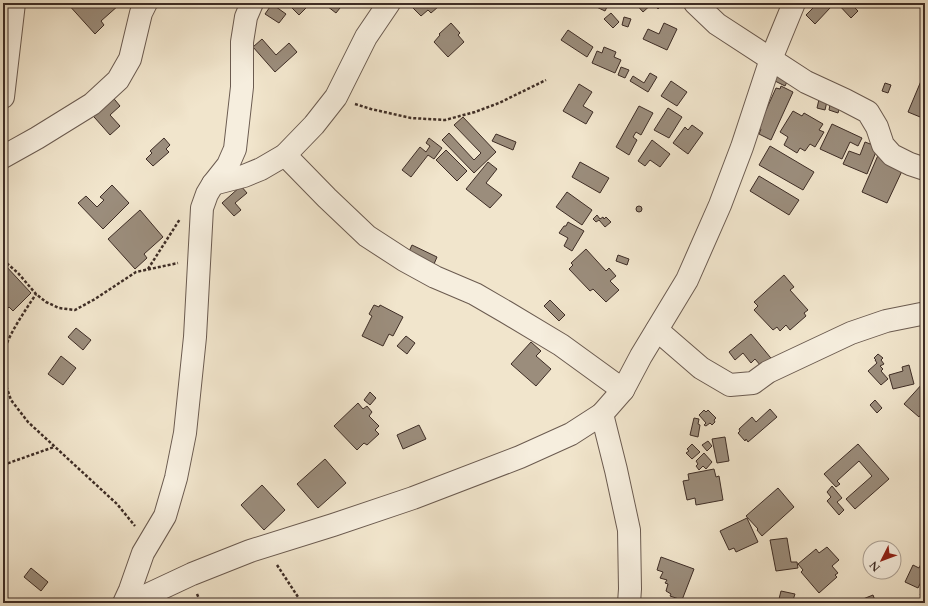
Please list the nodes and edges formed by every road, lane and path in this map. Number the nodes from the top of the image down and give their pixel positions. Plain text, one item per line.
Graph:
1 (14, 3) edge
2 (146, 3) edge
3 (252, 3) edge
4 (389, 3) edge
5 (695, 3) edge
6 (794, 3) edge
7 (771, 58) junction
8 (546, 80) dead end
9 (3, 97) edge
10 (336, 97) junction
11 (285, 155) junction
12 (3, 157) edge
13 (925, 169) edge
14 (213, 184) junction
15 (182, 216) dead end
16 (199, 258) junction
17 (3, 260) edge
18 (148, 269) junction
19 (36, 294) junction
20 (925, 314) edge
21 (658, 330) junction
22 (3, 357) edge
23 (3, 377) edge
24 (623, 390) junction
25 (602, 414) junction
26 (54, 447) junction
27 (3, 465) edge
28 (149, 543) junction
29 (265, 546) junction
30 (635, 598) edge
31 (124, 603) edge
32 (130, 603) edge
33 (302, 603) edge

1 - 9 street
2 - 12 street
3 - 14 street
4 - 10 street
5 - 7 street
6 - 7 street
7 - 13 street
7 - 21 street
8 - 10 path
10 - 11 street
11 - 14 street
11 - 24 street
14 - 16 street
15 - 18 path
16 - 18 path
16 - 28 street
17 - 19 path
18 - 19 path
19 - 22 path
20 - 21 street
21 - 24 street
23 - 26 path
24 - 25 street
25 - 29 street
25 - 30 street
26 - 27 path
26 - 28 path
28 - 31 street
29 - 32 street
29 - 33 path

